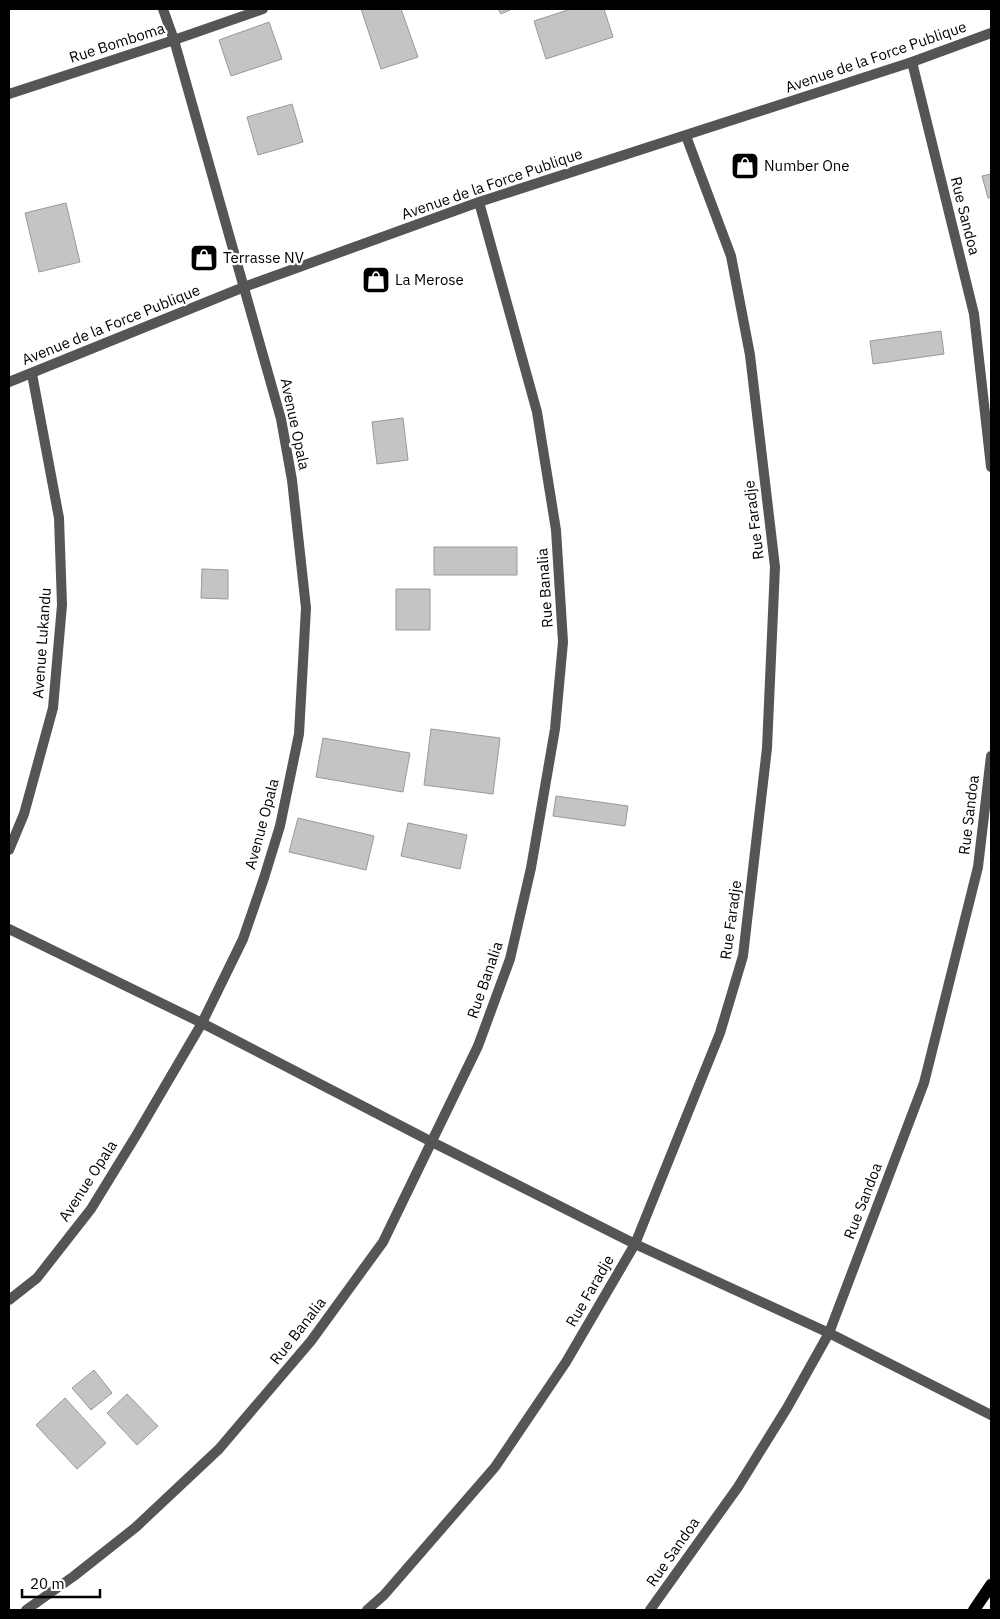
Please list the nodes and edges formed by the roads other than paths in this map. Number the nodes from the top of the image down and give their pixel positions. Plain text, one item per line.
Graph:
1 (163, 9) edge
2 (263, 9) edge
3 (991, 34) edge
4 (174, 40) junction
5 (912, 62) junction
6 (9, 94) edge
7 (686, 136) junction
8 (480, 202) junction
9 (244, 287) junction
10 (32, 374) junction
11 (9, 382) edge
12 (991, 467) edge
13 (991, 756) edge
14 (9, 850) edge
15 (9, 929) edge
16 (202, 1023) junction
17 (432, 1142) junction
18 (635, 1244) junction
19 (9, 1300) edge
20 (829, 1333) junction
21 (991, 1414) edge
22 (991, 1585) edge
23 (26, 1610) edge
24 (367, 1610) edge
25 (650, 1610) edge
26 (974, 1610) edge

1 - 4 street, Avenue Opala
2 - 4 street, Rue Bomboma
3 - 5 street, Avenue de la Force Publique
4 - 6 street, Rue Bomboma
4 - 9 street, Avenue Opala
5 - 7 street, Avenue de la Force Publique
5 - 12 street, Rue Sandoa
7 - 8 street, Avenue de la Force Publique
7 - 18 street, Rue Faradje
8 - 9 street, Avenue de la Force Publique
8 - 17 street, Rue Banalia
9 - 10 street, Avenue de la Force Publique
9 - 16 street, Avenue Opala
10 - 11 street, Avenue de la Force Publique
10 - 14 street, Avenue Lukandu
13 - 20 street, Rue Sandoa
15 - 16 street
16 - 17 street
16 - 19 street, Avenue Opala
17 - 18 street
17 - 23 street, Rue Banalia
18 - 20 street
18 - 24 street, Rue Faradje
20 - 21 street
20 - 25 street, Rue Sandoa
22 - 26 main road

